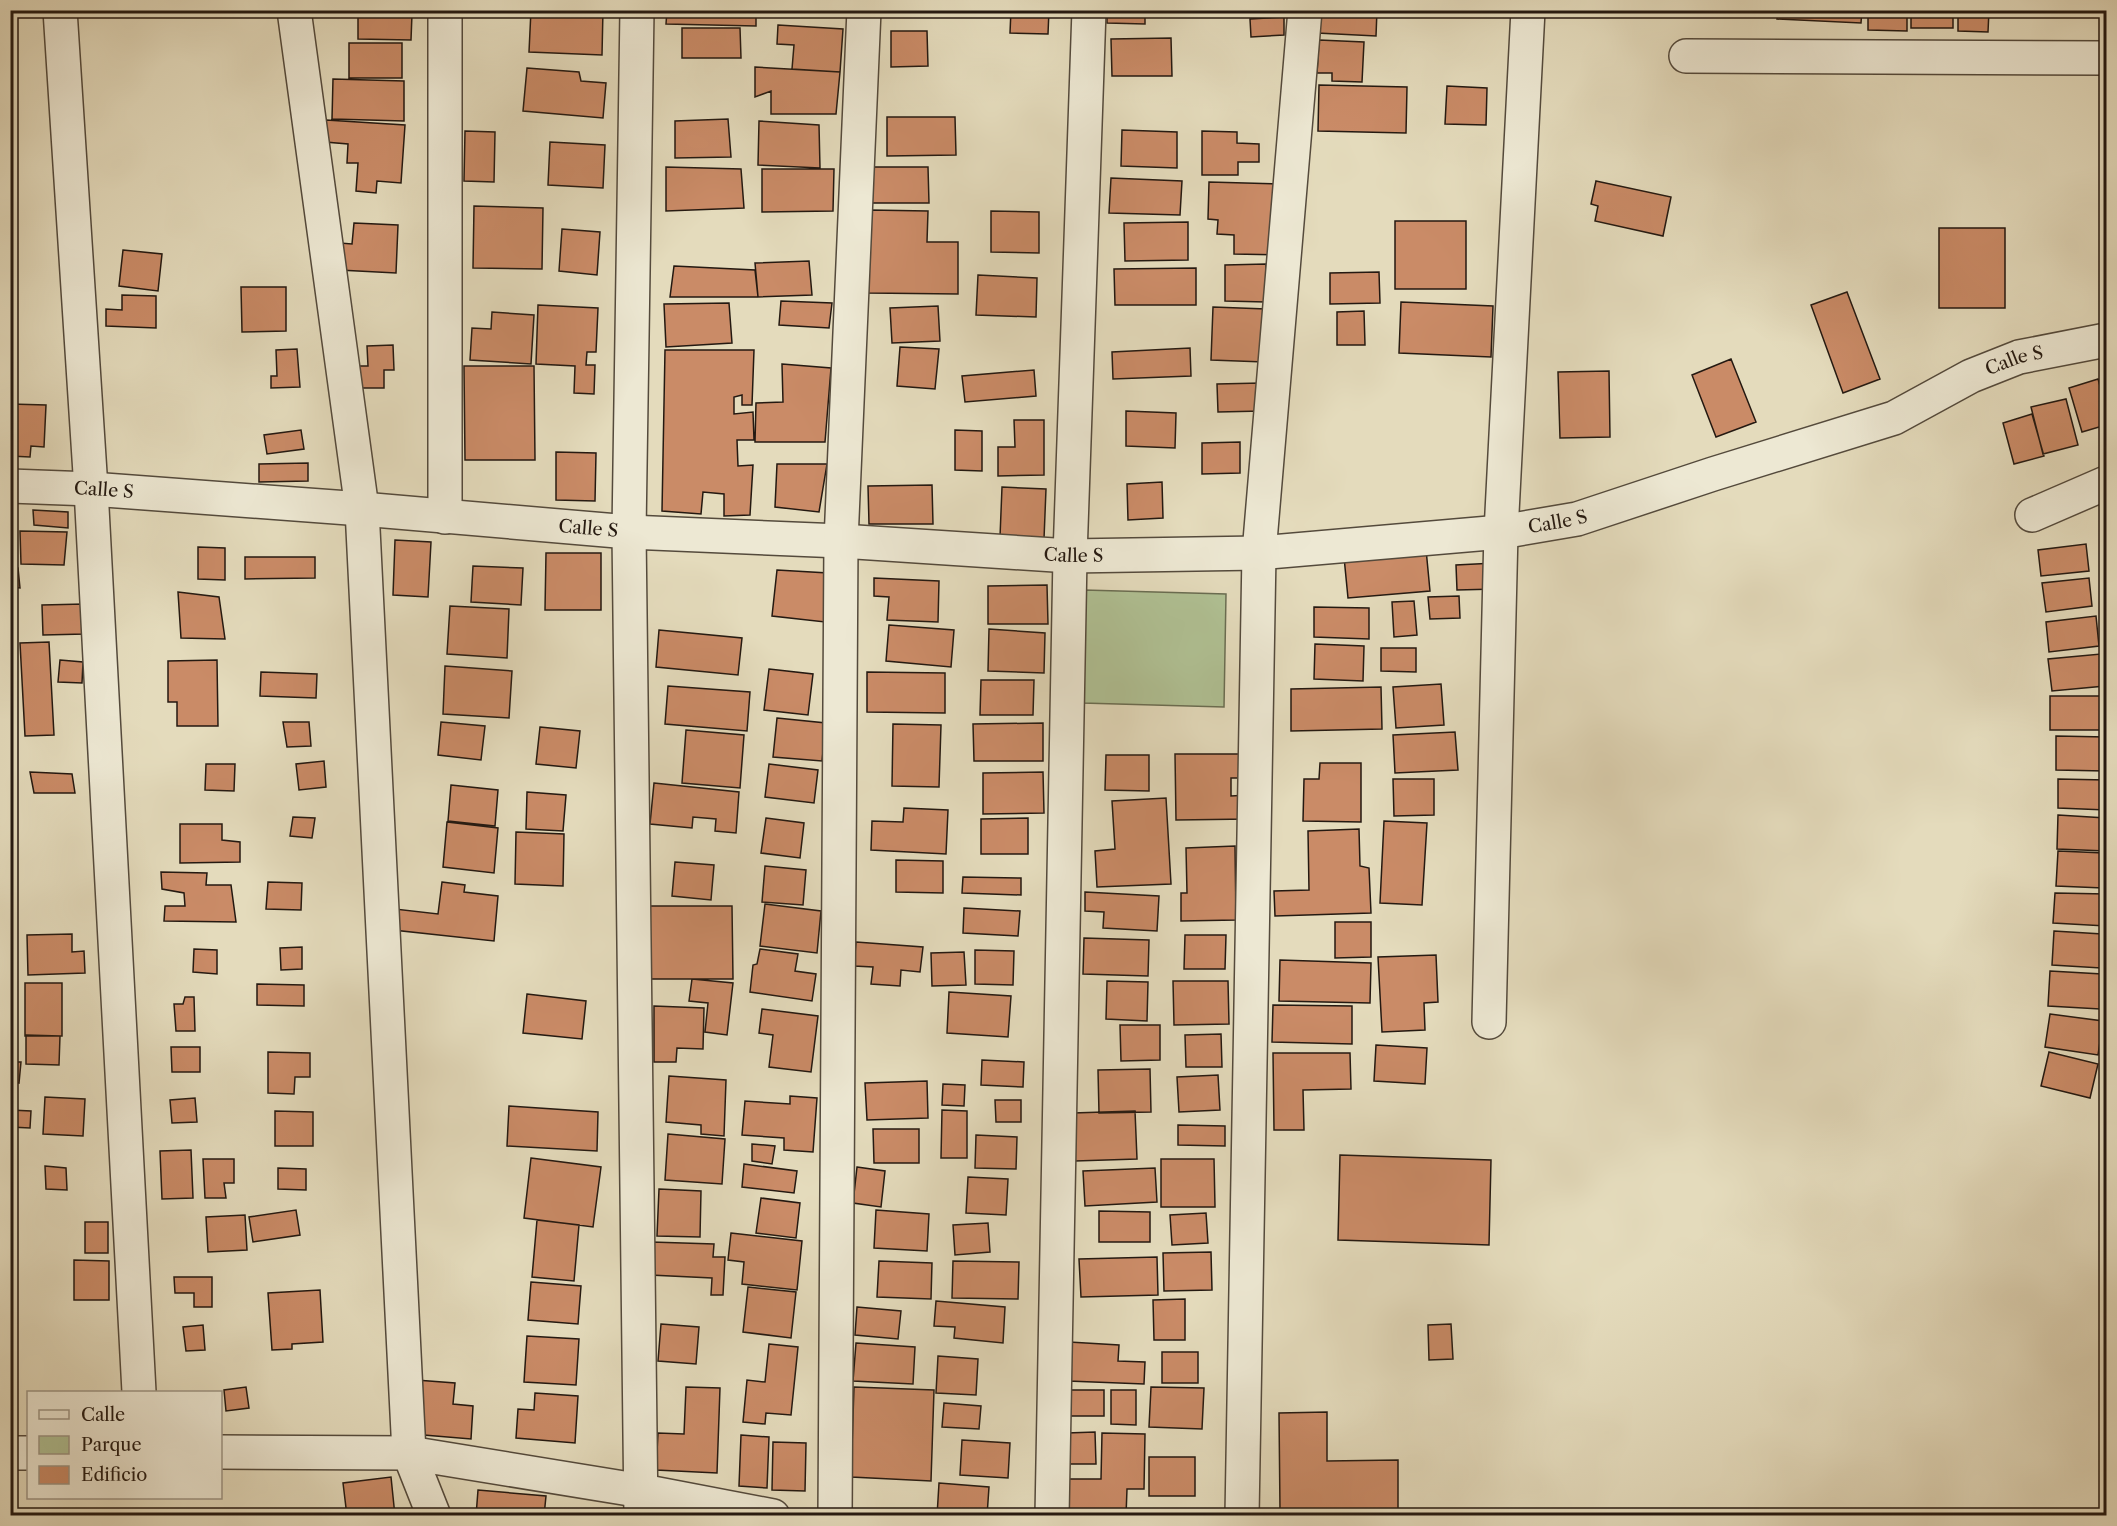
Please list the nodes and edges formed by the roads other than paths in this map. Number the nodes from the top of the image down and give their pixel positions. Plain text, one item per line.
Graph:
1 (60, 10) edge
2 (294, 10) edge
3 (445, 10) edge
4 (638, 10) edge
5 (864, 10) edge
6 (1089, 10) edge
7 (1305, 10) edge
8 (1528, 10) edge
9 (1686, 56) dead end
10 (2106, 58) edge
11 (2106, 340) edge
12 (2106, 483) edge
13 (10, 486) edge
14 (91, 489) junction
15 (362, 509) junction
16 (2032, 515) dead end
17 (445, 517) junction
18 (628, 532) junction
19 (1501, 532) junction
20 (840, 541) junction
21 (1259, 553) junction
22 (1071, 556) junction
23 (1490, 1022) dead end
24 (139, 1391) edge
25 (222, 1452) edge
26 (27, 1453) edge
27 (409, 1453) junction
28 (10, 1454) edge
29 (641, 1503) edge
30 (434, 1515) edge
31 (773, 1515) edge
32 (835, 1515) edge
33 (1052, 1515) edge
34 (1242, 1515) edge

1 - 14 street
2 - 15 street
3 - 17 street
4 - 18 street
5 - 20 street
6 - 22 street
7 - 21 street
8 - 19 street
9 - 10 street
11 - 19 street, Calle S
12 - 16 street
13 - 14 street, Calle S
14 - 15 street, Calle S
14 - 24 street
15 - 17 street, Calle S
15 - 27 street
17 - 18 street, Calle S
18 - 20 street, Calle S
18 - 29 street
19 - 21 street, Calle S
19 - 23 street
20 - 22 street, Calle S
20 - 32 street
21 - 22 street, Calle S
21 - 34 street
22 - 33 street
25 - 27 street
26 - 28 street
27 - 29 street
27 - 30 street
29 - 31 street

